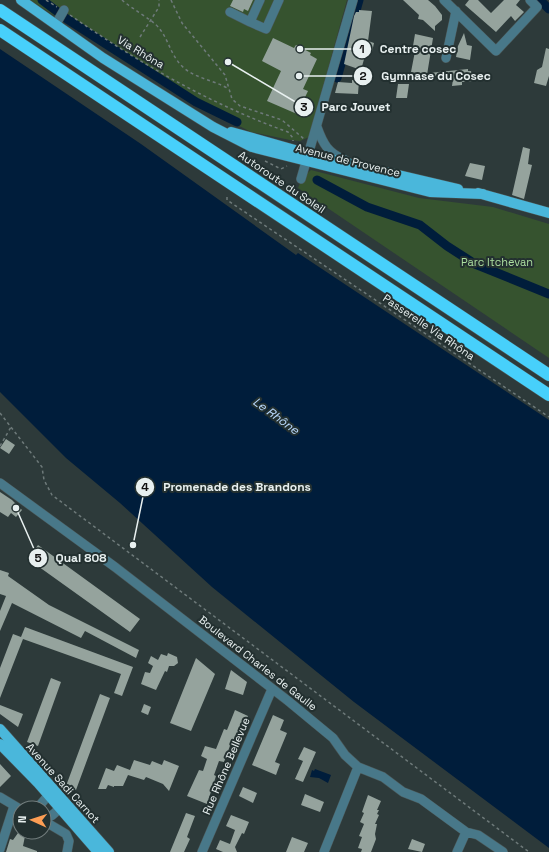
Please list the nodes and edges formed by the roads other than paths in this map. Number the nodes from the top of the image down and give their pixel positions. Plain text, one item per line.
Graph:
1 (21, 0) edge
2 (260, 0) edge
3 (279, 0) edge
4 (353, 0) edge
5 (444, 0) edge
6 (530, 0) edge
7 (0, 10) edge
8 (64, 10) road end
9 (456, 11) junction
10 (230, 12) dead end
11 (250, 22) junction
12 (56, 24) junction
13 (0, 30) edge
14 (446, 58) dead end
15 (317, 127) junction
16 (308, 158) junction
17 (359, 166) junction
18 (301, 180) dead end
19 (483, 194) junction
20 (549, 213) edge
21 (549, 375) edge
22 (549, 395) edge
23 (0, 483) edge
24 (272, 689) junction
25 (0, 729) edge
26 (0, 744) edge
27 (358, 768) junction
28 (53, 793) junction
29 (0, 797) edge
30 (46, 800) edge
31 (12, 804) edge
32 (63, 806) junction
33 (52, 817) edge
34 (12, 822) edge
35 (52, 824) edge
36 (466, 832) junction
37 (0, 849) edge
38 (106, 851) edge
39 (67, 852) edge
40 (202, 852) edge
41 (324, 852) edge
42 (457, 852) edge
43 (503, 852) edge

1 - 12 main road, Avenue de Provence
2 - 11 street
3 - 11 street
4 - 15 street
5 - 9 street
6 - 9 street
7 - 21 highway, Autoroute du Soleil
8 - 12 street
9 - 14 street
10 - 11 street
12 - 16 main road, Avenue de Provence
13 - 22 highway
15 - 16 street
15 - 17 street, Avenue de Provence
16 - 17 main road, Avenue de Provence
16 - 18 street
16 - 19 main road, Avenue de Provence
17 - 19 main road, Avenue de Provence
19 - 20 main road, Avenue de Provence
23 - 24 street, Boulevard Charles de Gaulle
24 - 27 street, Boulevard Charles de Gaulle
24 - 40 street, Rue Rhône Bellevue
25 - 28 main road, Avenue Sadi Carnot
26 - 28 main road, Avenue Sadi Carnot
27 - 36 street, Boulevard Charles de Gaulle
27 - 41 street
28 - 30 street
28 - 32 main road, Avenue Sadi Carnot
29 - 31 street
32 - 33 street
32 - 38 main road, Avenue Sadi Carnot
34 - 37 street
35 - 39 street
36 - 42 street
36 - 43 street, Boulevard Charles de Gaulle

